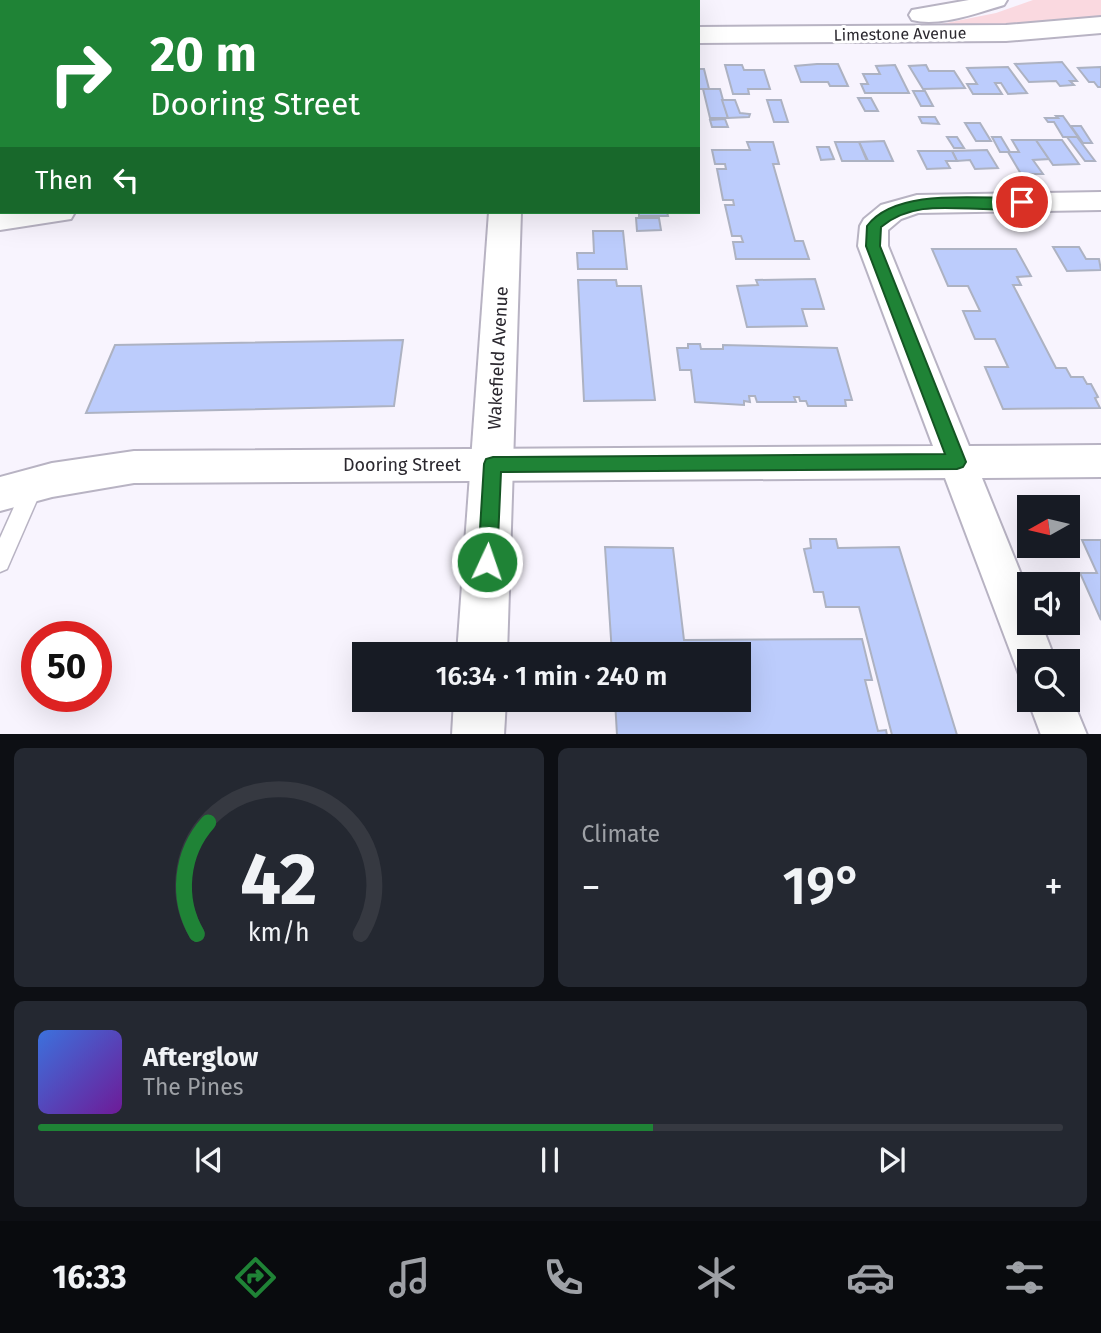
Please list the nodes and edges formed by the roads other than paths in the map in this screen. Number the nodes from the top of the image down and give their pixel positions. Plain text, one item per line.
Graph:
1 (995, 0) edge
2 (700, 20) edge
3 (1101, 24) edge
4 (700, 34) edge
5 (1101, 201) edge
6 (46, 214) edge
7 (504, 217) edge
8 (0, 220) edge
9 (1101, 461) edge
10 (957, 462) junction
11 (493, 464) junction
12 (17, 489) edge
13 (0, 562) edge
14 (483, 642) edge
15 (1030, 649) edge
16 (479, 712) edge
17 (1056, 712) edge
18 (478, 734) edge
19 (1064, 734) edge

1 - 2 main road, Limestone Avenue
3 - 4 main road, Limestone Avenue
5 - 10 street
6 - 8 street
7 - 11 main road, Wakefield Avenue
9 - 10 street, Dooring Street
10 - 11 street, Dooring Street
10 - 15 street
11 - 12 street, Dooring Street
11 - 14 main road, Wakefield Avenue
12 - 13 lane
16 - 18 main road
17 - 19 street

